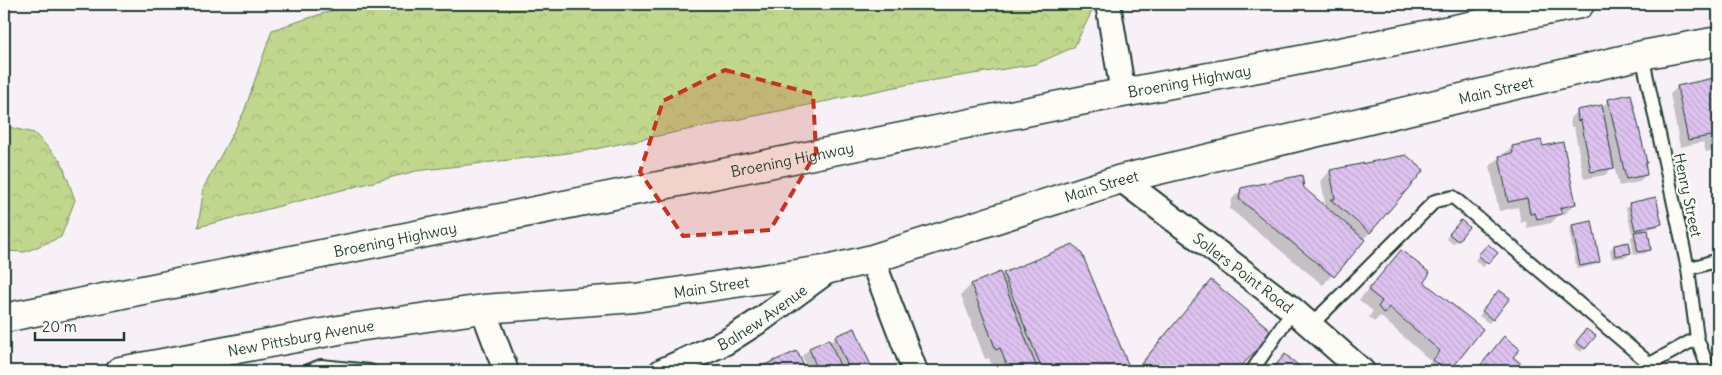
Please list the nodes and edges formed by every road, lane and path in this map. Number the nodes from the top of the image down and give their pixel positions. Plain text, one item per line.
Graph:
1 (1108, 4) edge
2 (1580, 4) edge
3 (1718, 41) edge
4 (1642, 55) junction
5 (1123, 93) junction
6 (1121, 179) junction
7 (872, 259) junction
8 (1718, 260) edge
9 (830, 269) junction
10 (1688, 269) junction
11 (483, 309) junction
12 (1293, 310) junction
13 (4, 318) edge
14 (1311, 325) junction
15 (1697, 338) junction
16 (1648, 368) edge
17 (120, 371) edge
18 (310, 371) edge
19 (370, 371) edge
20 (506, 371) edge
21 (662, 371) edge
22 (915, 371) edge
23 (1252, 371) edge
24 (1362, 371) edge
25 (1709, 371) edge

1 - 5 street
2 - 5 street, Broening Highway
3 - 4 street, Main Street
4 - 6 street, Main Street
4 - 10 lane, Henry Street
5 - 13 street, Broening Highway
6 - 7 street, Main Street
6 - 12 street, Sollers Point Road
7 - 9 street, Main Street
7 - 22 street
8 - 10 lane
9 - 11 street, Main Street
9 - 21 street, Balnew Avenue
10 - 15 lane, Henry Street
11 - 17 street, New Pittsburg Avenue
11 - 20 street
12 - 14 street, Sollers Point Road
12 - 23 lane
14 - 16 lane
14 - 24 street, Sollers Point Road
15 - 16 lane
15 - 25 lane, Henry Street
18 - 19 lane

